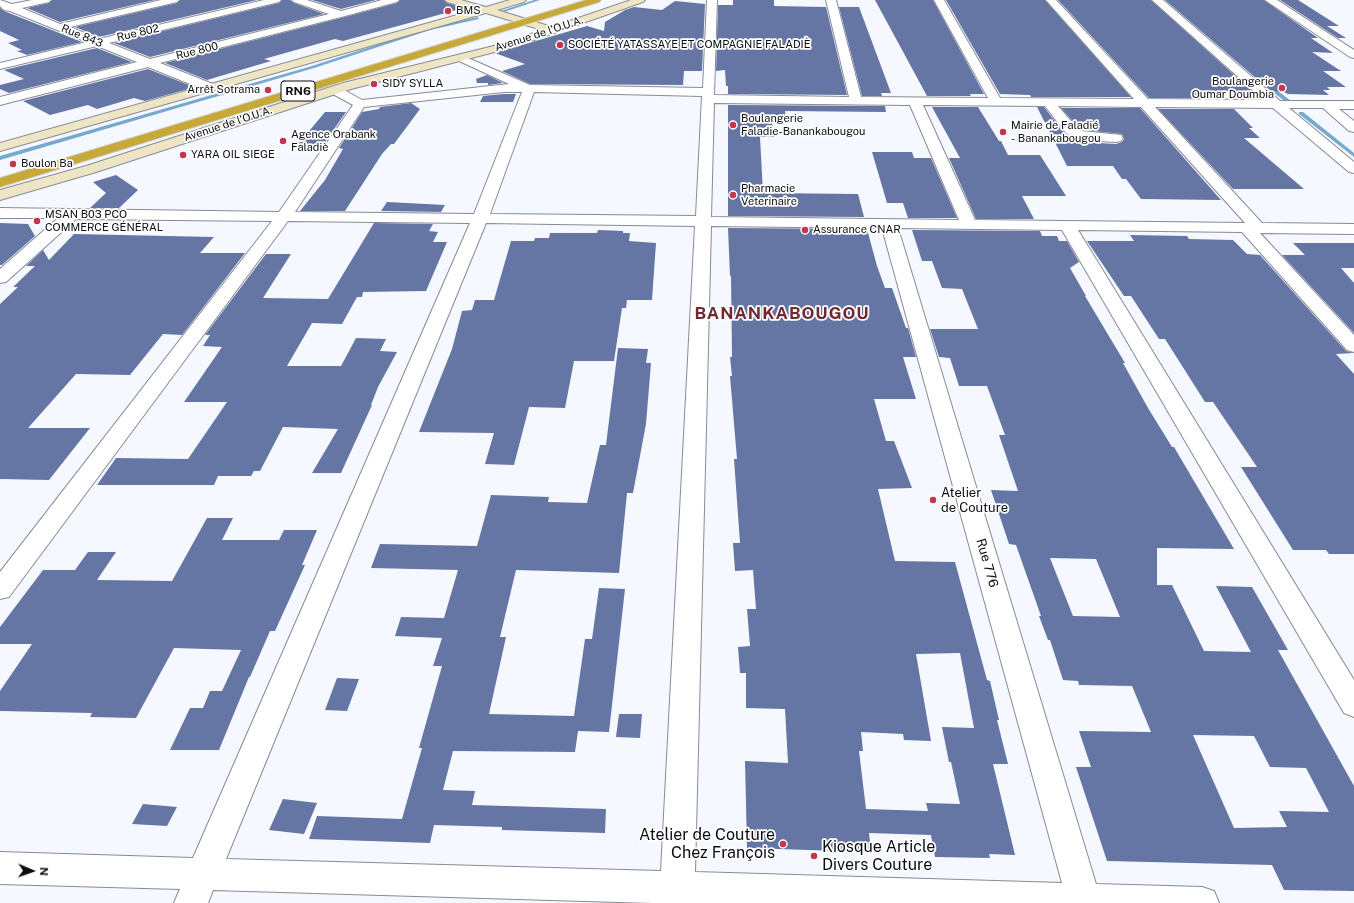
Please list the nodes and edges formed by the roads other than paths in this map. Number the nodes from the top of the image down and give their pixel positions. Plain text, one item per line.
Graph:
1 (46, 0) edge
2 (174, 0) edge
3 (276, 0) edge
4 (298, 0) edge
5 (394, 0) edge
6 (450, 0) edge
7 (521, 0) edge
8 (576, 0) edge
9 (596, 0) edge
10 (640, 0) edge
11 (712, 0) edge
12 (831, 0) edge
13 (939, 0) edge
14 (1051, 0) edge
15 (1157, 0) edge
16 (1270, 0) edge
17 (0, 3) edge
18 (5, 8) edge
19 (488, 10) junction
20 (341, 14) junction
21 (520, 20) junction
22 (59, 26) junction
23 (552, 30) junction
24 (98, 42) junction
25 (1354, 55) edge
26 (461, 58) junction
27 (149, 63) junction
28 (0, 66) edge
29 (209, 87) junction
30 (529, 89) junction
31 (335, 90) junction
32 (708, 96) junction
33 (856, 100) junction
34 (915, 100) junction
35 (0, 101) edge
36 (996, 101) junction
37 (1048, 102) junction
38 (1143, 103) junction
39 (360, 104) junction
40 (1276, 104) junction
41 (1327, 104) junction
42 (1354, 105) edge
43 (1354, 128) edge
44 (1116, 138) dead end
45 (0, 147) edge
46 (1354, 169) edge
47 (0, 172) edge
48 (0, 183) edge
49 (0, 195) edge
50 (0, 213) edge
51 (72, 214) junction
52 (284, 216) junction
53 (480, 219) junction
54 (704, 221) junction
55 (888, 224) junction
56 (969, 224) junction
57 (1067, 226) junction
58 (1252, 228) junction
59 (1354, 229) edge
60 (0, 278) edge
61 (1354, 346) edge
62 (0, 590) edge
63 (1354, 705) edge
64 (0, 868) edge
65 (197, 889) edge
66 (677, 896) edge
67 (1085, 901) edge
68 (1202, 903) edge

1 - 18 street
2 - 22 street
3 - 24 street, Rue 802
4 - 20 street
5 - 20 street, Rue 800
6 - 19 street
7 - 19 street
8 - 21 highway, Avenue de l'O.U.A. / RN6
9 - 21 highway, Avenue de l'O.U.A. / RN6
10 - 23 street, Avenue de l'O.U.A.
11 - 32 street
12 - 33 street
13 - 36 street
14 - 38 street
15 - 40 street
16 - 25 street
17 - 18 street, Rue 843
18 - 22 street, Rue 843
19 - 21 street
19 - 29 street
20 - 27 street, Rue 800
21 - 23 street
21 - 47 highway, Avenue de l'O.U.A. / RN6
21 - 48 highway, Avenue de l'O.U.A. / RN6
22 - 24 street, Rue 843
23 - 26 street, Avenue de l'O.U.A.
24 - 27 street, Rue 843
24 - 28 street, Rue 802
26 - 30 street
26 - 31 street, Avenue de l'O.U.A.
27 - 29 street, Rue 843
27 - 35 street, Rue 800
29 - 45 street
30 - 32 street
30 - 39 street
30 - 53 street
31 - 39 street
31 - 49 street, Avenue de l'O.U.A.
32 - 33 street
32 - 54 street
33 - 34 street
34 - 36 street
34 - 56 street
36 - 37 street
37 - 38 street
37 - 44 street
38 - 40 street
38 - 58 street
39 - 52 street
40 - 41 street
40 - 46 street
41 - 42 street
41 - 43 street
50 - 51 street
51 - 52 street
51 - 60 street
52 - 53 street
52 - 62 street
53 - 54 street
53 - 65 street
54 - 55 street
54 - 66 street
55 - 56 street
55 - 67 street, Rue 776
56 - 57 street
57 - 58 street
57 - 63 street
58 - 59 street
58 - 61 street
64 - 65 street
65 - 66 street
66 - 67 street
67 - 68 street

